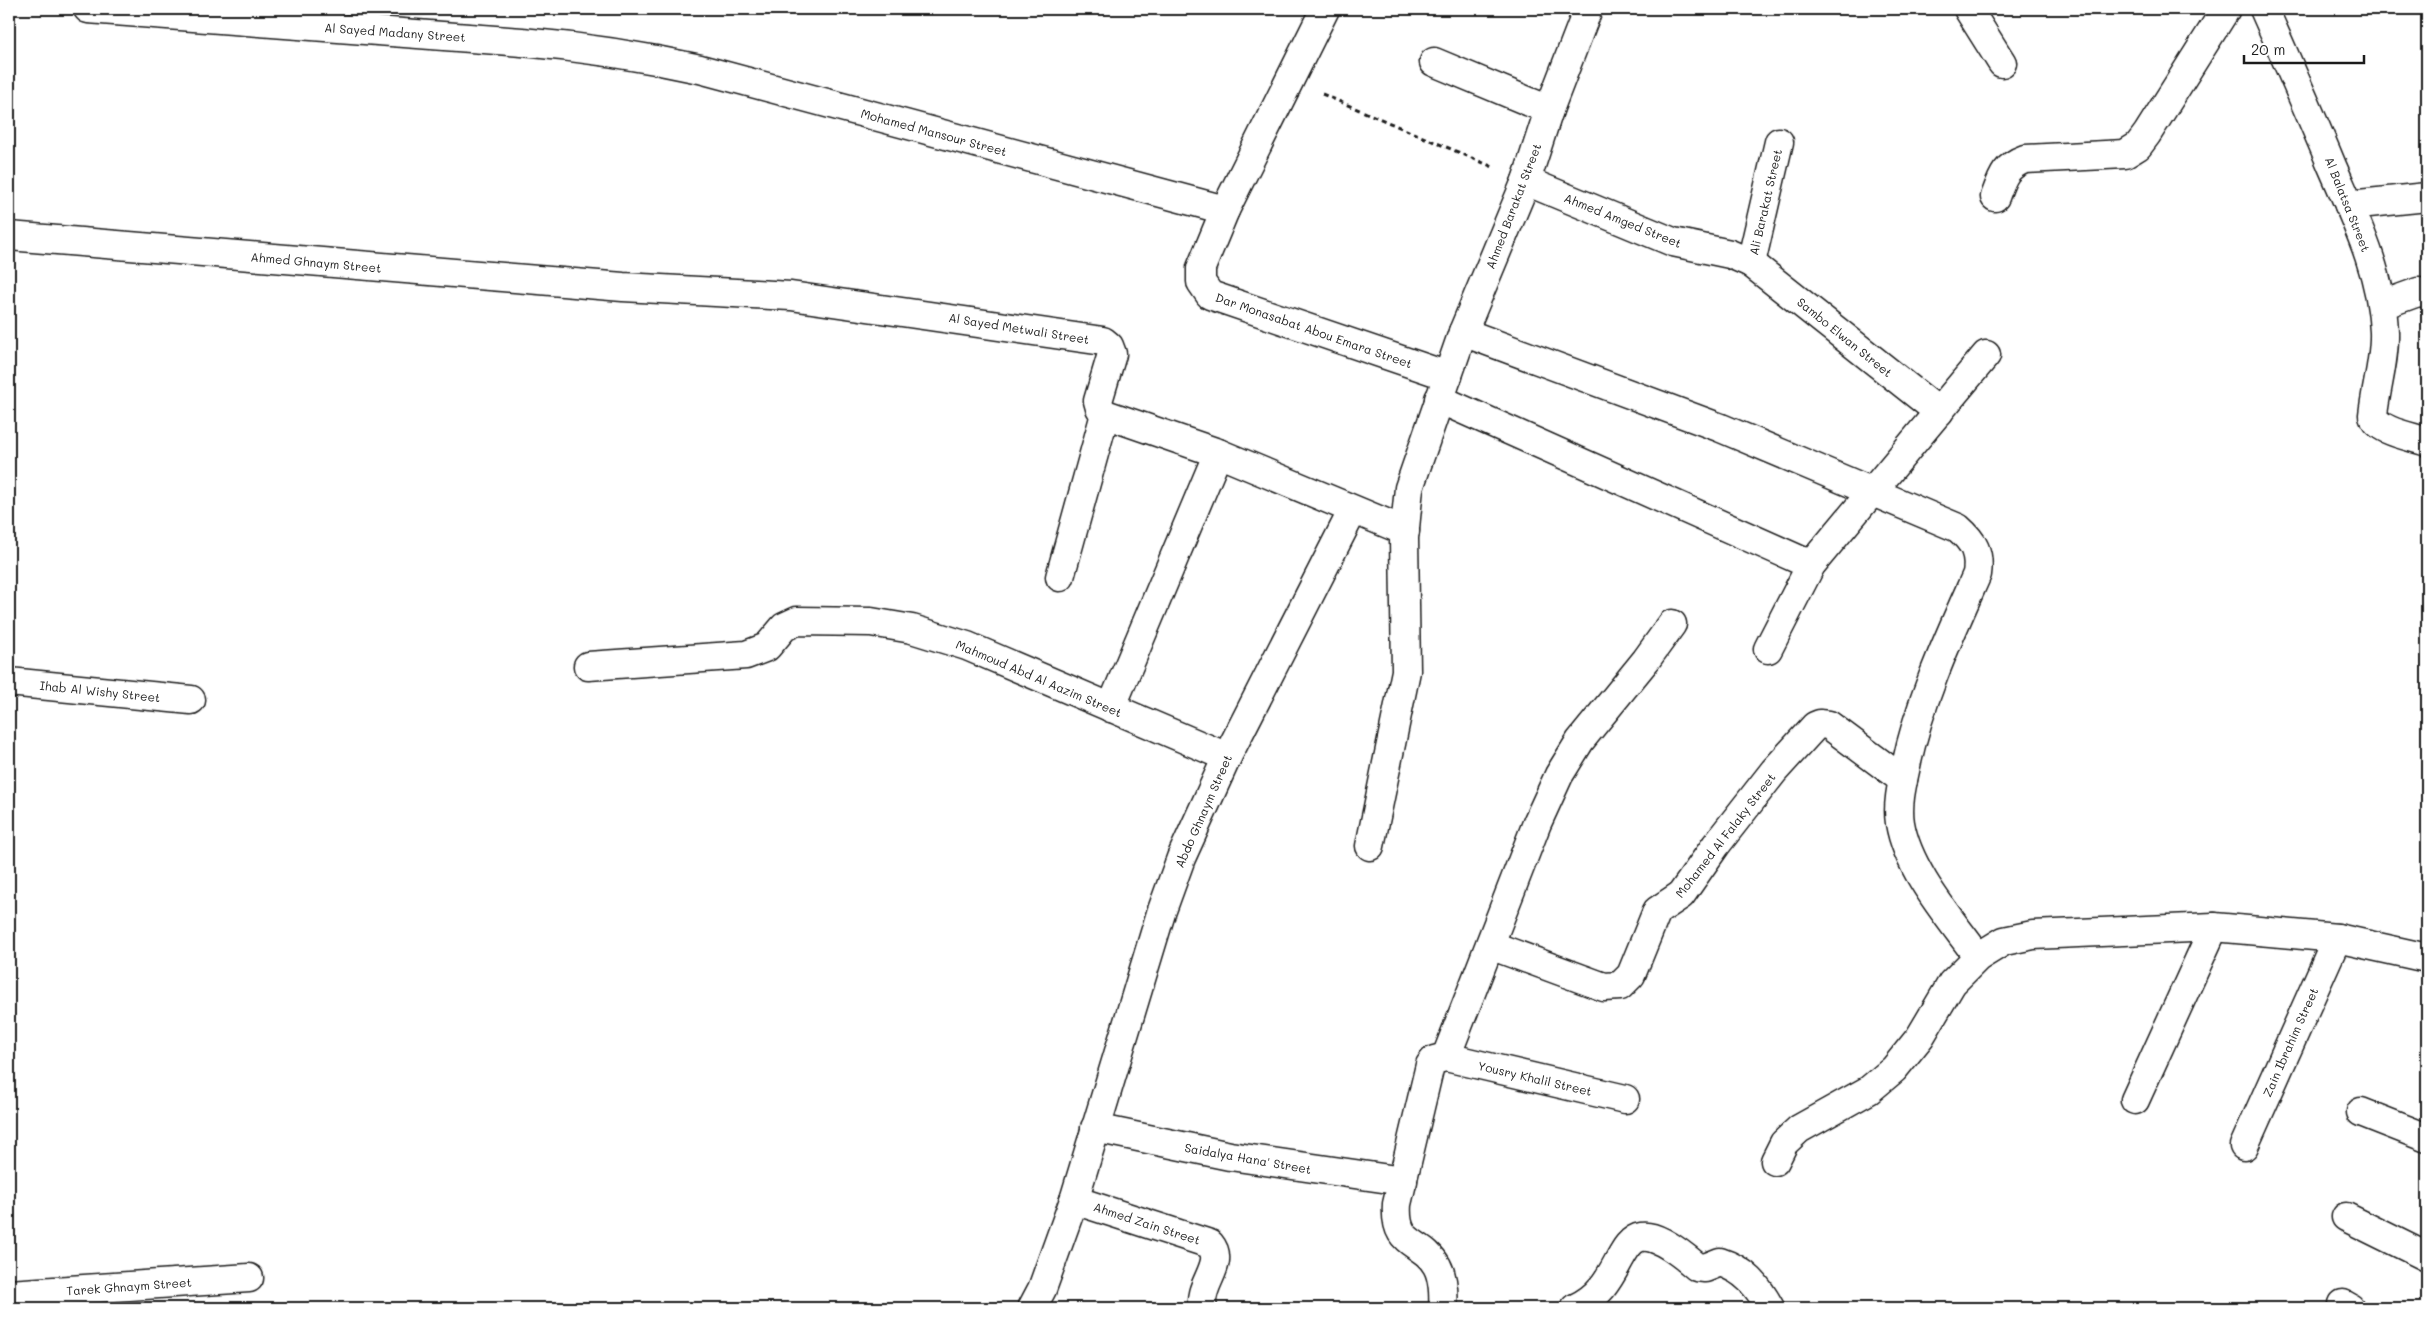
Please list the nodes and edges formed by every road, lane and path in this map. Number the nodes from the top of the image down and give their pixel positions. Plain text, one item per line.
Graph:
1 (88, 9) edge
2 (1325, 9) edge
3 (1588, 9) edge
4 (1968, 9) edge
5 (2226, 9) edge
6 (2264, 9) edge
7 (642, 56) joint
8 (1434, 62) dead end
9 (2002, 63) dead end
10 (1289, 80) junction
11 (1549, 110) junction
12 (1779, 142) dead end
13 (1526, 181) junction
14 (1995, 197) dead end
15 (2427, 197) edge
16 (2349, 205) junction
17 (1225, 210) junction
18 (9, 236) edge
19 (1751, 263) junction
20 (623, 287) joint
21 (2427, 293) edge
22 (2382, 305) junction
23 (1463, 332) junction
24 (1986, 355) dead end
25 (1443, 387) junction
26 (1939, 412) junction
27 (1105, 414) junction
28 (2427, 442) edge
29 (1218, 454) junction
30 (1874, 491) junction
31 (1353, 510) junction
32 (1405, 531) junction
33 (1811, 564) junction
34 (1060, 577) dead end
35 (1672, 624) dead end
36 (1768, 649) dead end
37 (588, 666) dead end
38 (9, 682) edge
39 (191, 700) dead end
40 (1111, 708) junction
41 (1227, 757) junction
42 (1903, 780) junction
43 (1370, 846) dead end
44 (2214, 927) junction
45 (2337, 938) junction
46 (1490, 945) junction
47 (1978, 957) junction
48 (2427, 958) edge
49 (1446, 1057) junction
50 (1625, 1099) dead end
51 (2135, 1100) dead end
52 (2361, 1112) dead end
53 (1095, 1128) junction
54 (2427, 1138) edge
55 (2244, 1146) dead end
56 (1774, 1161) dead end
57 (1403, 1181) junction
58 (1074, 1200) junction
59 (2346, 1217) dead end
60 (2427, 1257) edge
61 (249, 1278) dead end
62 (9, 1294) edge
63 (1032, 1308) edge
64 (1204, 1308) edge
65 (1443, 1308) edge
66 (1574, 1308) edge
67 (1770, 1308) edge

1 - 7 street, Al Sayed Madany Street
2 - 10 street
3 - 11 street, Ahmed Barakat Street
4 - 9 street
5 - 14 street
6 - 16 street, Al Balatsa Street
7 - 17 street, Mohamed Mansour Street
8 - 11 street
10 - 13 path
10 - 17 street
11 - 13 street, Ahmed Barakat Street
12 - 19 street, Ali Barakat Street
13 - 19 street, Ahmed Amged Street
13 - 23 street, Ahmed Barakat Street
15 - 16 street
16 - 22 street, Al Balatsa Street
17 - 25 street, Dar Monasabat Abou Emara Street
18 - 20 street, Ahmed Ghnaym Street
19 - 26 street, Sambo Elwan Street
20 - 27 street, Al Sayed Metwali Street
21 - 22 street
22 - 28 street, Al Balatsa Street
23 - 25 street, Ahmed Barakat Street
23 - 30 street
24 - 26 street
25 - 32 street, Ahmed Barakat Street
25 - 33 street, Dar Monasabat Abou Emara Street
26 - 30 street
27 - 29 street
27 - 34 street
29 - 31 street
29 - 40 street
30 - 33 street
30 - 42 street
31 - 32 street
31 - 41 street, Abdo Ghnaym Street
32 - 43 street, Ahmed Barakat Street
33 - 36 street
35 - 46 street
37 - 40 street, Mahmoud Abd Al Aazim Street
38 - 39 street, Ihab Al Wishy Street
40 - 41 street, Mahmoud Abd Al Aazim Street
41 - 53 street, Abdo Ghnaym Street
42 - 46 street, Mohamed Al Falaky Street
42 - 47 street
44 - 45 street
44 - 47 street
44 - 51 street
45 - 48 street
45 - 55 street, Zain Ibrahim Street
46 - 49 street
47 - 56 street
49 - 50 street, Yousry Khalil Street
49 - 57 street
52 - 54 street
53 - 57 street, Saidalya Hana' Street
53 - 58 street, Abdo Ghnaym Street
57 - 65 street
58 - 63 street, Abdo Ghnaym Street
58 - 64 street, Ahmed Zain Street
59 - 60 street
61 - 62 street, Tarek Ghnaym Street
66 - 67 street

